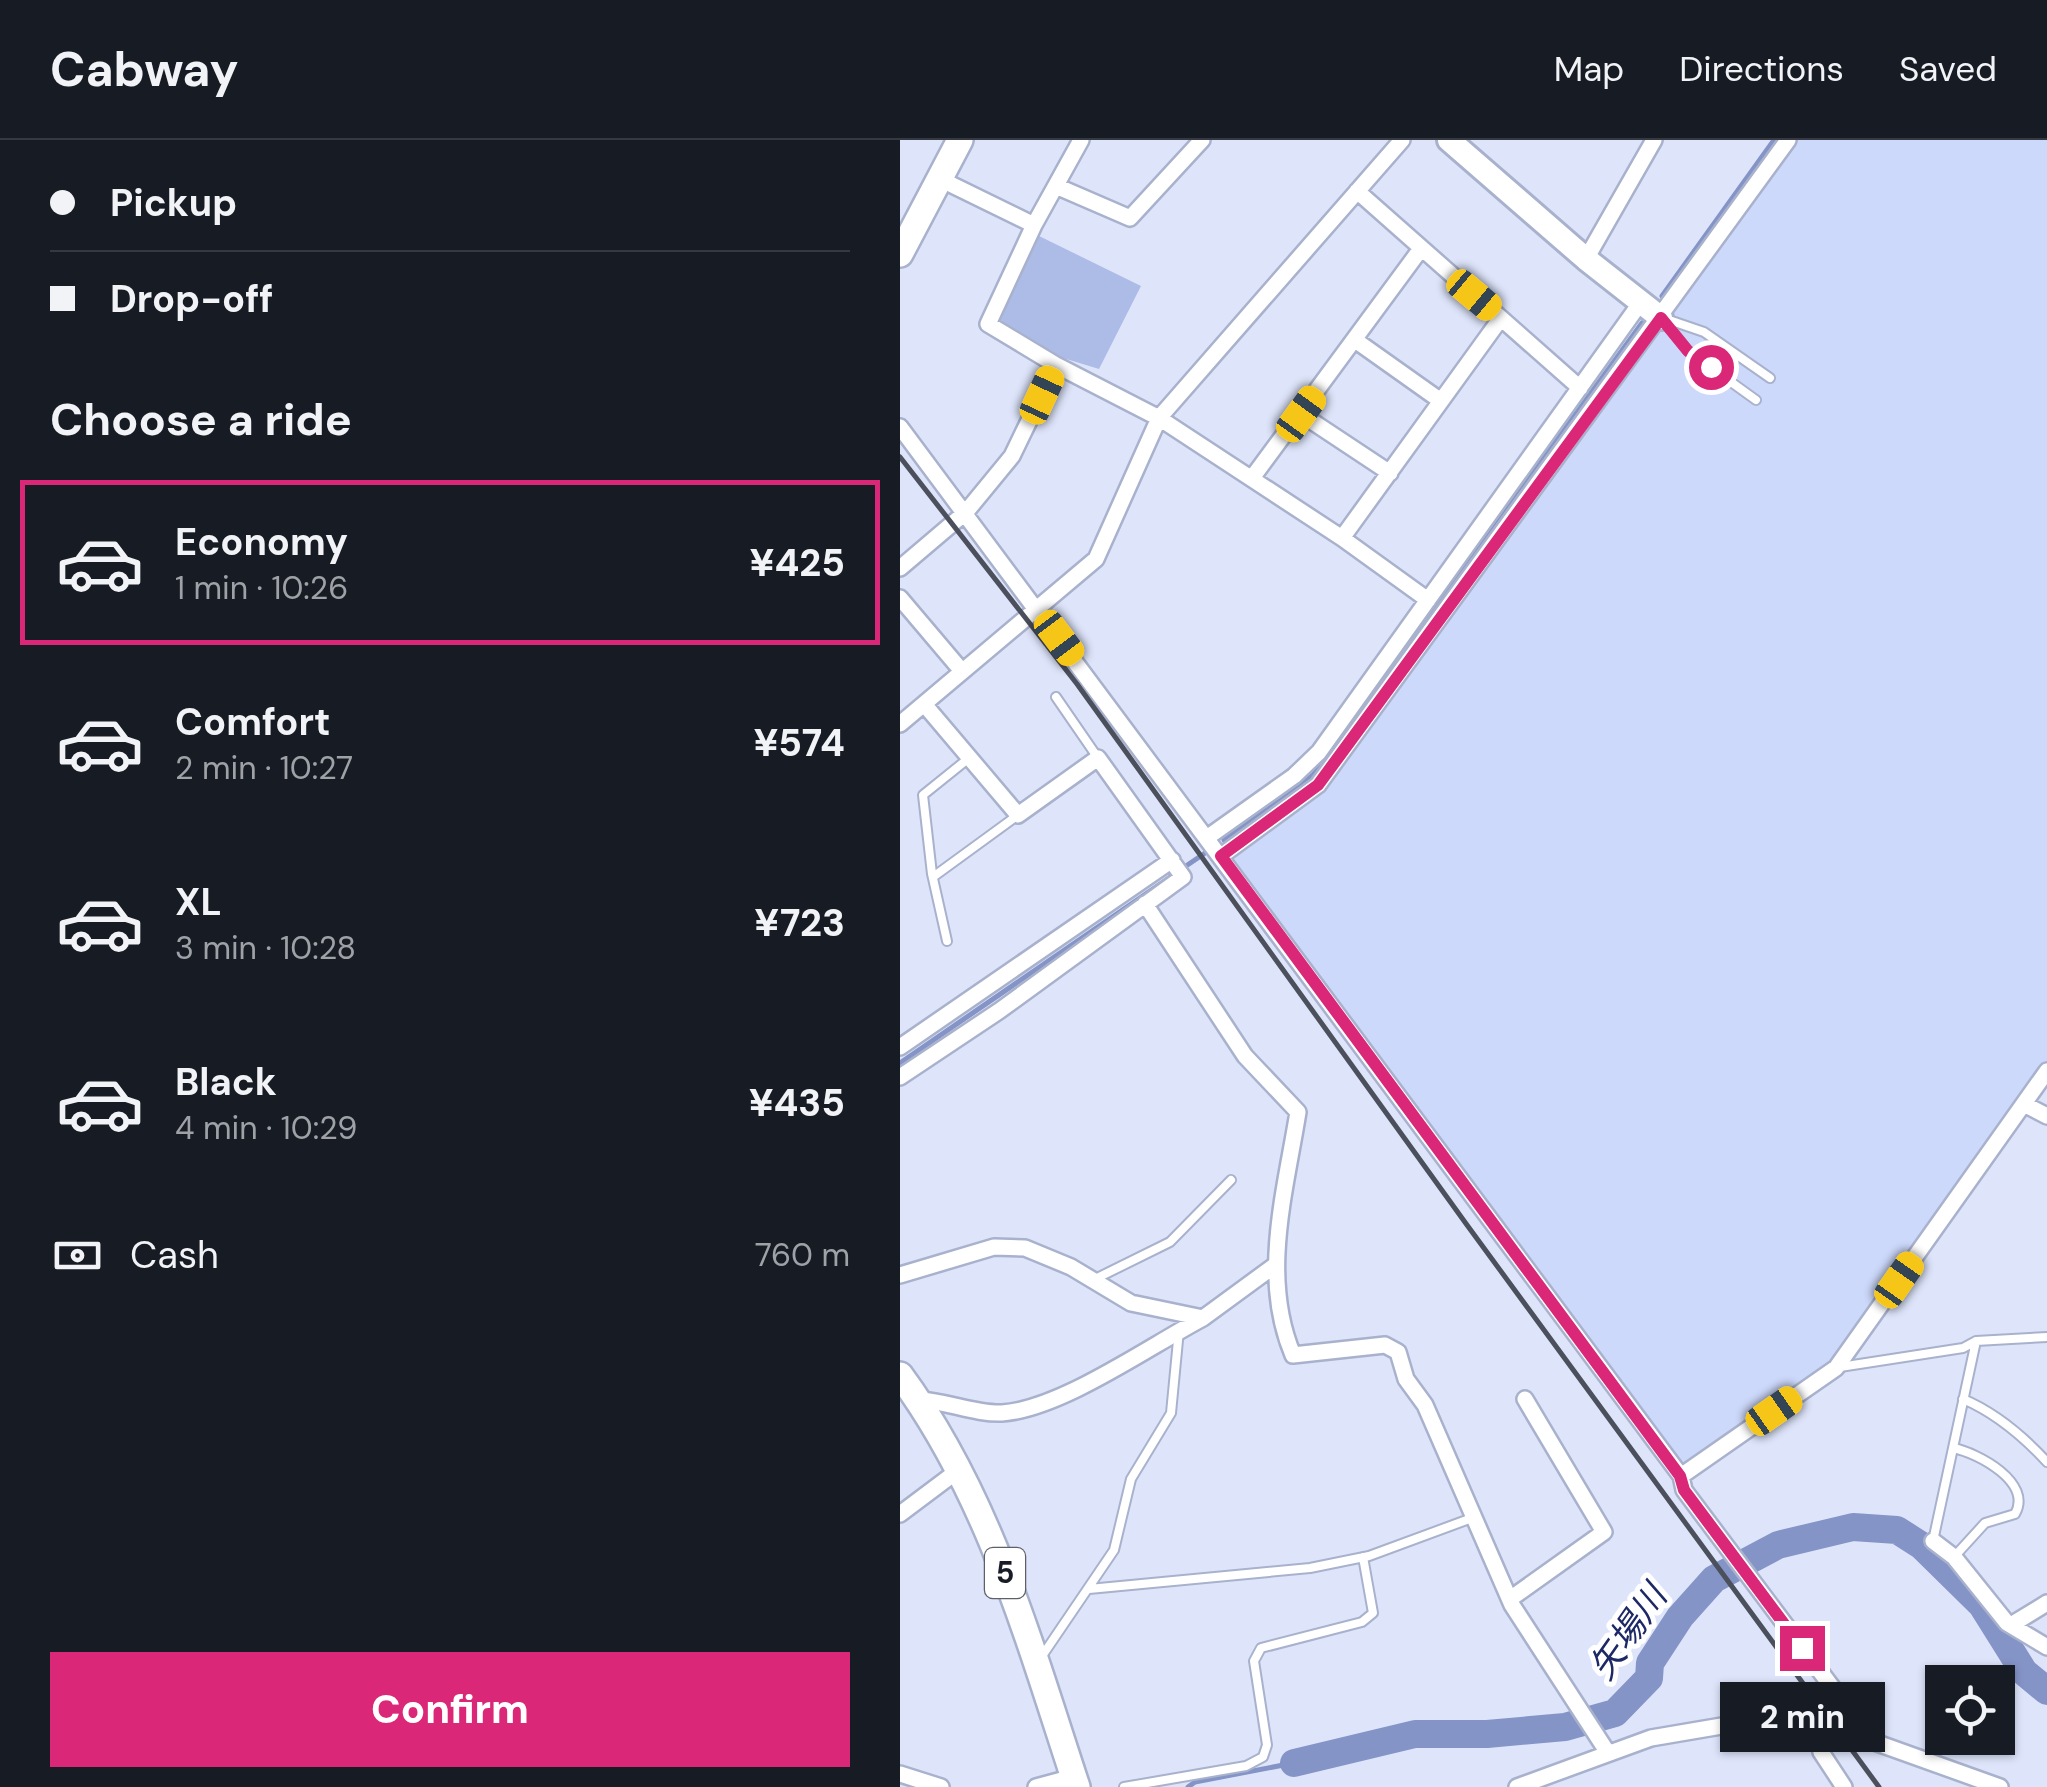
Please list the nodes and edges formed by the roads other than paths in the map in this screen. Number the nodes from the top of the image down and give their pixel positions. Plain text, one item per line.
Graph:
1 (960, 140) edge
2 (1081, 140) edge
3 (1202, 140) edge
4 (1402, 140) edge
5 (1448, 140) edge
6 (1653, 140) edge
7 (1788, 140) edge
8 (940, 179) junction
9 (1056, 186) junction
10 (1357, 191) junction
11 (1034, 225) junction
12 (1420, 250) junction
13 (900, 254) edge
14 (1586, 259) junction
15 (1641, 302) junction
16 (1501, 318) junction
17 (1661, 318) junction
18 (1355, 340) junction
19 (1056, 365) junction
20 (1770, 378) dead end
21 (1580, 388) junction
22 (1756, 400) dead end
23 (1441, 401) junction
24 (1301, 414) junction
25 (1159, 418) junction
26 (900, 426) edge
27 (1390, 473) junction
28 (1252, 478) junction
29 (966, 512) junction
30 (1342, 538) junction
31 (900, 568) edge
32 (900, 598) edge
33 (1428, 600) junction
34 (1038, 609) junction
35 (961, 670) junction
36 (1056, 697) dead end
37 (924, 704) junction
38 (900, 724) edge
39 (970, 758) junction
40 (1098, 758) junction
41 (1018, 815) junction
42 (1208, 837) junction
43 (1221, 856) junction
44 (1172, 860) junction
45 (932, 878) junction
46 (1145, 904) junction
47 (947, 940) dead end
48 (900, 1048) edge
49 (2047, 1072) edge
50 (900, 1078) edge
51 (2024, 1104) junction
52 (2047, 1116) edge
53 (1232, 1180) dead end
54 (1274, 1266) junction
55 (900, 1275) edge
56 (1093, 1280) junction
57 (1203, 1318) junction
58 (1180, 1330) junction
59 (2047, 1337) edge
60 (1976, 1341) junction
61 (1836, 1368) junction
62 (900, 1375) edge
63 (1525, 1399) dead end
64 (919, 1400) junction
65 (1963, 1400) junction
66 (1953, 1448) junction
67 (2047, 1462) edge
68 (960, 1470) junction
69 (1680, 1476) junction
70 (900, 1514) edge
71 (1472, 1518) junction
72 (1933, 1541) joint
73 (1364, 1557) junction
74 (1954, 1557) junction
75 (1089, 1589) junction
76 (1510, 1600) junction
77 (2047, 1603) edge
78 (2011, 1626) junction
79 (2047, 1647) edge
80 (1036, 1664) junction
81 (1818, 1735) junction
82 (1866, 1739) junction
83 (1608, 1753) junction
84 (900, 1774) edge
85 (1075, 1782) edge
86 (941, 1787) edge
87 (1036, 1787) edge
88 (1124, 1787) edge
89 (1518, 1787) edge
90 (1844, 1787) edge
91 (2000, 1787) edge

1 - 8 main road
2 - 9 street
3 - 9 street
4 - 10 street
5 - 14 street
6 - 14 street
7 - 17 street
8 - 11 street
8 - 13 main road
9 - 11 street
10 - 12 street
10 - 25 street
11 - 19 street
12 - 16 street
12 - 18 street
14 - 15 street
15 - 17 street
15 - 21 street
16 - 21 street
16 - 23 street
17 - 20 lane
17 - 22 lane
17 - 43 street
18 - 23 street
18 - 24 street
19 - 25 street
19 - 29 street
21 - 33 street
23 - 27 street
24 - 27 street
24 - 28 street
25 - 28 street
25 - 34 street
26 - 29 street
27 - 30 street
28 - 30 street
29 - 31 street
29 - 34 street
30 - 33 street
32 - 35 street
33 - 42 street
34 - 35 street
34 - 42 street
35 - 37 street
36 - 40 lane
37 - 38 street
37 - 39 street
39 - 41 street
39 - 45 lane
40 - 41 street
40 - 44 street
41 - 45 lane
42 - 43 street
43 - 69 street
44 - 46 street
44 - 48 street
45 - 47 lane
46 - 50 street
46 - 54 street
49 - 51 street
51 - 52 street
51 - 61 street
53 - 56 lane
54 - 57 street
54 - 71 street
55 - 56 street
56 - 57 street
57 - 58 street
58 - 64 street
58 - 75 lane
59 - 60 lane
60 - 61 lane
60 - 65 lane
61 - 69 street
62 - 64 main road, 5
63 - 76 street
64 - 68 main road, 5
65 - 66 lane
65 - 67 lane
66 - 72 lane
66 - 74 lane
68 - 70 street
68 - 80 main road, 5
69 - 82 street
71 - 73 lane
71 - 76 street
72 - 74 street
73 - 75 lane
73 - 88 lane
74 - 78 street
75 - 80 lane
76 - 83 street
77 - 78 street
78 - 79 street
80 - 85 main road, 5
81 - 82 street
81 - 83 street
81 - 90 street
82 - 91 street
83 - 89 street
84 - 86 street
85 - 87 street

